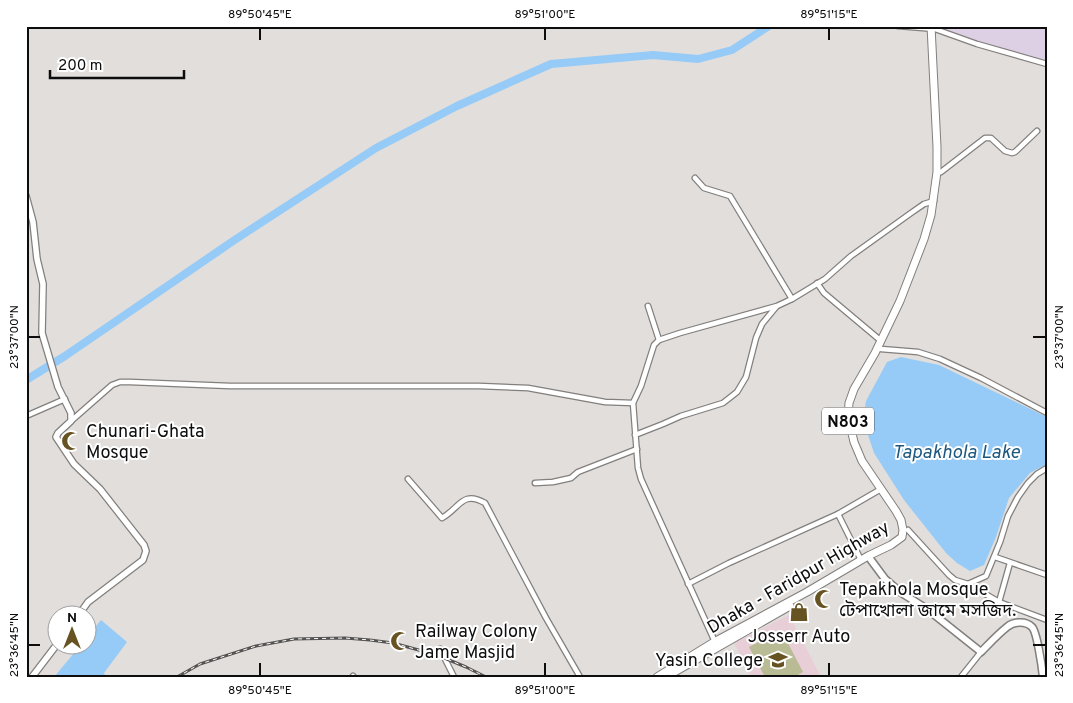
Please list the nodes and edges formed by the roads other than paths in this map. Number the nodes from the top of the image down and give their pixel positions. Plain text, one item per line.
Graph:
1 (898, 26) edge
2 (933, 28) edge
3 (1047, 64) edge
4 (937, 117) junction
5 (1037, 131) dead end
6 (940, 172) junction
7 (695, 178) dead end
8 (26, 196) edge
9 (934, 201) junction
10 (915, 268) junction
11 (818, 283) junction
12 (792, 299) junction
13 (648, 306) dead end
14 (776, 306) junction
15 (882, 338) junction
16 (660, 340) junction
17 (880, 349) junction
18 (65, 399) junction
19 (633, 403) junction
20 (1047, 413) edge
21 (26, 416) edge
22 (71, 421) junction
23 (636, 435) junction
24 (855, 441) junction
25 (637, 449) junction
26 (1047, 468) edge
27 (408, 479) dead end
28 (535, 483) dead end
29 (881, 489) junction
30 (838, 514) junction
31 (908, 530) junction
32 (994, 557) junction
33 (867, 558) junction
34 (1010, 562) junction
35 (1047, 575) edge
36 (688, 584) junction
37 (968, 584) junction
38 (998, 602) junction
39 (85, 606) edge
40 (1047, 620) edge
41 (716, 645) junction
42 (440, 649) dead end
43 (981, 652) junction
44 (48, 656) edge
45 (674, 669) junction
46 (32, 677) edge
47 (454, 677) edge
48 (580, 677) edge
49 (656, 677) edge
50 (666, 677) edge
51 (961, 677) edge
52 (1043, 677) edge

1 - 2 street
2 - 3 street
2 - 4 highway, Dhaka - Faridpur Highway / N803
4 - 6 highway, Dhaka - Faridpur Highway / N803
4 - 9 highway, Dhaka - Faridpur Highway / N803
5 - 6 street
6 - 10 highway, Dhaka - Faridpur Highway / N803
7 - 12 street
8 - 18 street
9 - 10 highway, Dhaka - Faridpur Highway / N803
9 - 11 street
10 - 15 highway, Dhaka - Faridpur Highway / N803
11 - 12 street
11 - 15 street
12 - 14 street
13 - 16 street
14 - 16 street
14 - 23 street
15 - 17 highway, Dhaka - Faridpur Highway / N803
15 - 24 highway, Dhaka - Faridpur Highway / N803
16 - 19 street
17 - 20 street
17 - 24 highway, Dhaka - Faridpur Highway / N803
18 - 21 street
18 - 22 street
19 - 22 street
19 - 23 street
22 - 39 street
23 - 25 street
24 - 29 highway, Dhaka - Faridpur Highway / N803
24 - 31 highway, Dhaka - Faridpur Highway / N803
25 - 28 street
25 - 36 street
26 - 32 street
27 - 48 street
29 - 30 street
29 - 33 highway, Dhaka - Faridpur Highway / N803
30 - 33 street
30 - 36 street
31 - 33 highway, Dhaka - Faridpur Highway / N803
31 - 37 street
32 - 34 street
32 - 37 street
33 - 41 highway, Dhaka - Faridpur Highway / N803
33 - 43 main road
34 - 35 street
34 - 38 street
36 - 41 street
37 - 38 street
38 - 40 street
41 - 45 highway, Dhaka - Faridpur Highway / N803
42 - 47 street
43 - 51 street
43 - 52 main road
44 - 46 street
45 - 49 highway, Dhaka - Faridpur Highway / N803
45 - 50 highway, Dhaka - Faridpur Highway / N803

